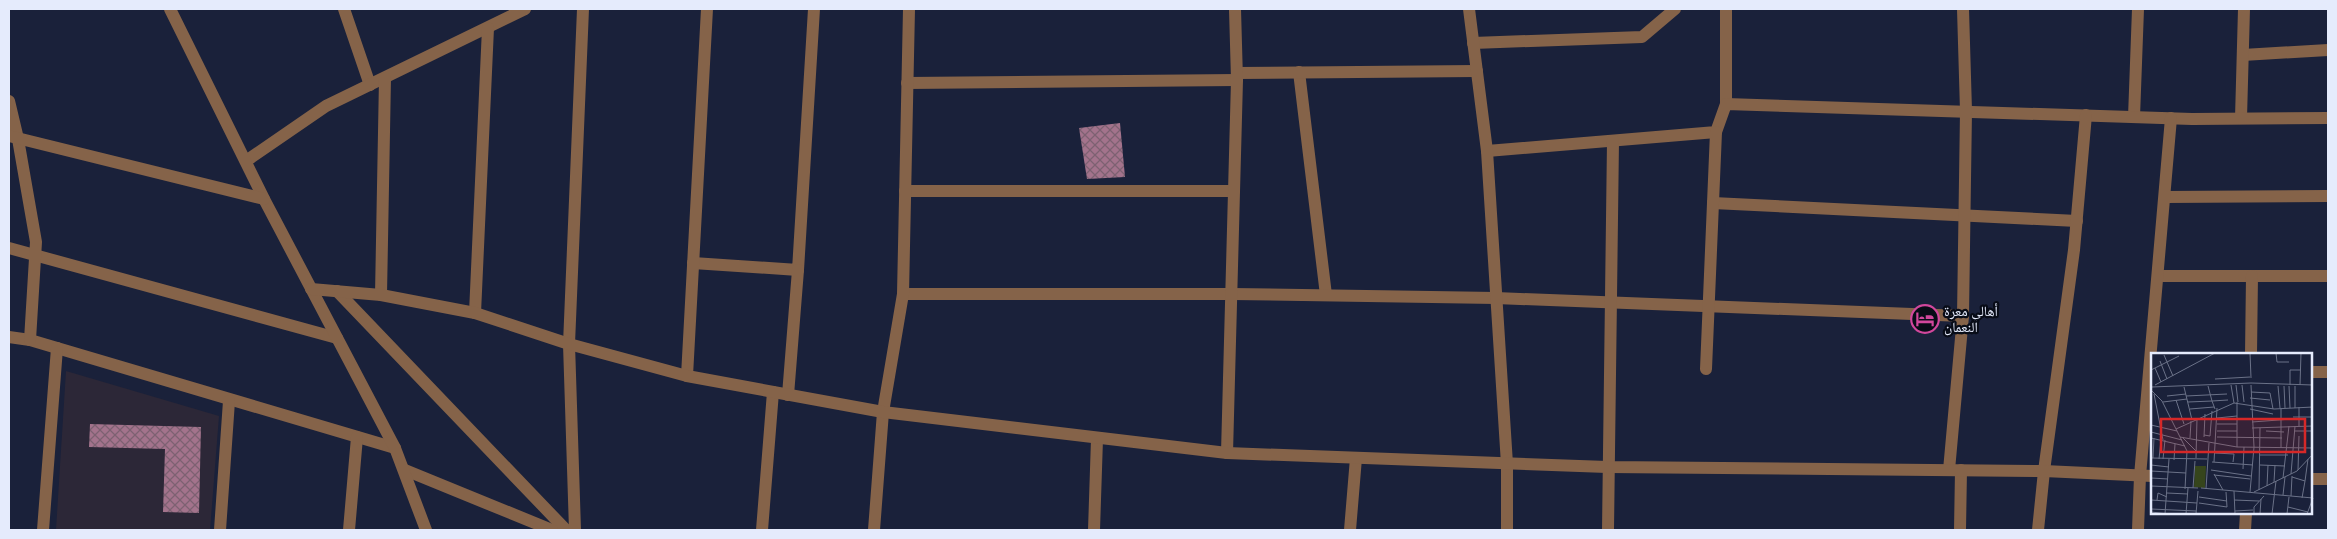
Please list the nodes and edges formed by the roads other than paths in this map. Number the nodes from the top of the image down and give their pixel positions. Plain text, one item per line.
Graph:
1 (170, 9) edge
2 (344, 9) edge
3 (525, 9) edge
4 (583, 9) edge
5 (707, 9) edge
6 (814, 9) edge
7 (909, 9) edge
8 (1235, 9) edge
9 (1469, 9) edge
10 (1675, 9) edge
11 (1726, 9) edge
12 (1963, 9) edge
13 (2138, 9) edge
14 (2244, 9) edge
15 (508, 13) edge
16 (488, 28) junction
17 (1473, 43) junction
18 (2328, 50) edge
19 (2243, 55) junction
20 (1476, 71) junction
21 (1299, 72) junction
22 (1237, 76) junction
23 (385, 78) junction
24 (907, 83) junction
25 (370, 85) junction
26 (9, 100) edge
27 (1726, 104) junction
28 (1966, 112) junction
29 (2086, 115) junction
30 (2134, 117) junction
31 (2171, 118) junction
32 (2241, 118) junction
33 (2328, 118) edge
34 (1716, 132) junction
35 (14, 137) edge
36 (1613, 141) junction
37 (1487, 151) junction
38 (246, 161) junction
39 (905, 191) junction
40 (1234, 191) junction
41 (2328, 196) edge
42 (2165, 197) junction
43 (264, 199) junction
44 (1713, 203) junction
45 (1965, 215) junction
46 (2077, 221) junction
47 (9, 248) edge
48 (35, 254) junction
49 (693, 263) junction
50 (798, 270) junction
51 (2158, 276) junction
52 (2252, 276) junction
53 (2328, 276) edge
54 (311, 290) junction
55 (337, 291) junction
56 (902, 294) junction
57 (1232, 294) junction
58 (381, 295) junction
59 (1326, 295) junction
60 (1496, 298) junction
61 (1610, 302) junction
62 (1708, 306) junction
63 (475, 313) junction
64 (1963, 316) junction
65 (9, 337) edge
66 (337, 338) junction
67 (30, 340) junction
68 (569, 344) junction
69 (57, 348) junction
70 (2153, 353) edge
71 (2251, 353) edge
72 (1706, 369) dead end
73 (2312, 372) edge
74 (2328, 372) edge
75 (687, 376) junction
76 (773, 392) junction
77 (2151, 393) edge
78 (788, 395) junction
79 (229, 400) junction
80 (883, 412) junction
81 (357, 437) junction
82 (1097, 439) junction
83 (395, 448) junction
84 (1227, 453) junction
85 (1356, 458) junction
86 (1507, 464) junction
87 (1607, 467) junction
88 (405, 470) junction
89 (1955, 470) junction
90 (2044, 471) junction
91 (2146, 476) edge
92 (2312, 479) edge
93 (2328, 479) edge
94 (2246, 514) edge
95 (43, 530) edge
96 (220, 530) edge
97 (349, 530) edge
98 (426, 530) edge
99 (552, 530) edge
100 (566, 530) edge
101 (575, 530) edge
102 (762, 530) edge
103 (874, 530) edge
104 (1094, 530) edge
105 (1350, 530) edge
106 (1507, 530) edge
107 (1608, 530) edge
108 (1960, 530) edge
109 (2038, 530) edge
110 (2138, 530) edge
111 (2245, 530) edge

1 - 38 street
2 - 25 street
3 - 15 street
4 - 68 street
5 - 49 street
6 - 50 street
7 - 24 street
8 - 22 street
9 - 17 street
10 - 17 street
11 - 27 street
12 - 28 street
13 - 30 street
14 - 19 street
15 - 16 street
16 - 23 street
16 - 63 street
17 - 20 street
18 - 19 street
19 - 32 street
20 - 21 street
20 - 37 street
21 - 22 street
21 - 59 street
22 - 24 street
22 - 40 street
23 - 25 street
23 - 58 street
24 - 39 street
25 - 38 street
26 - 35 street
27 - 28 street
27 - 34 street
28 - 29 street
28 - 45 street
29 - 30 street
29 - 46 street
30 - 31 street
31 - 32 street
31 - 42 street
32 - 33 street
34 - 36 street
34 - 44 street
35 - 43 street
35 - 48 street
36 - 37 street
36 - 61 street
37 - 60 street
38 - 43 street
39 - 40 street
39 - 56 street
40 - 57 street
41 - 42 street
42 - 51 street
43 - 54 street
44 - 45 street
44 - 62 street
45 - 46 street
45 - 64 street
46 - 90 street
47 - 48 street
48 - 66 street
48 - 67 street
49 - 50 street
49 - 75 street
50 - 78 street
51 - 52 street
51 - 70 street
52 - 53 street
52 - 71 street
54 - 55 street
54 - 66 street
55 - 58 street
55 - 100 street
56 - 57 street
56 - 80 street
57 - 59 street
57 - 84 street
58 - 63 street
59 - 60 street
60 - 61 street
60 - 86 street
61 - 62 street
61 - 87 street
62 - 64 street
62 - 72 street
63 - 68 street
64 - 89 street
65 - 67 street
66 - 83 street
67 - 69 street
68 - 75 street
68 - 101 street
69 - 79 street
69 - 95 street
73 - 74 street
75 - 76 street
76 - 78 street
76 - 102 street
77 - 91 street
78 - 80 street
79 - 81 street
79 - 96 street
80 - 82 street
80 - 103 street
81 - 83 street
81 - 97 street
82 - 84 street
82 - 104 street
83 - 88 street
84 - 85 street
85 - 86 street
85 - 105 street
86 - 87 street
86 - 106 street
87 - 89 street
87 - 107 street
88 - 98 street
88 - 99 street
89 - 90 street
89 - 108 street
90 - 91 street
90 - 109 street
91 - 110 street
92 - 93 street
94 - 111 street

